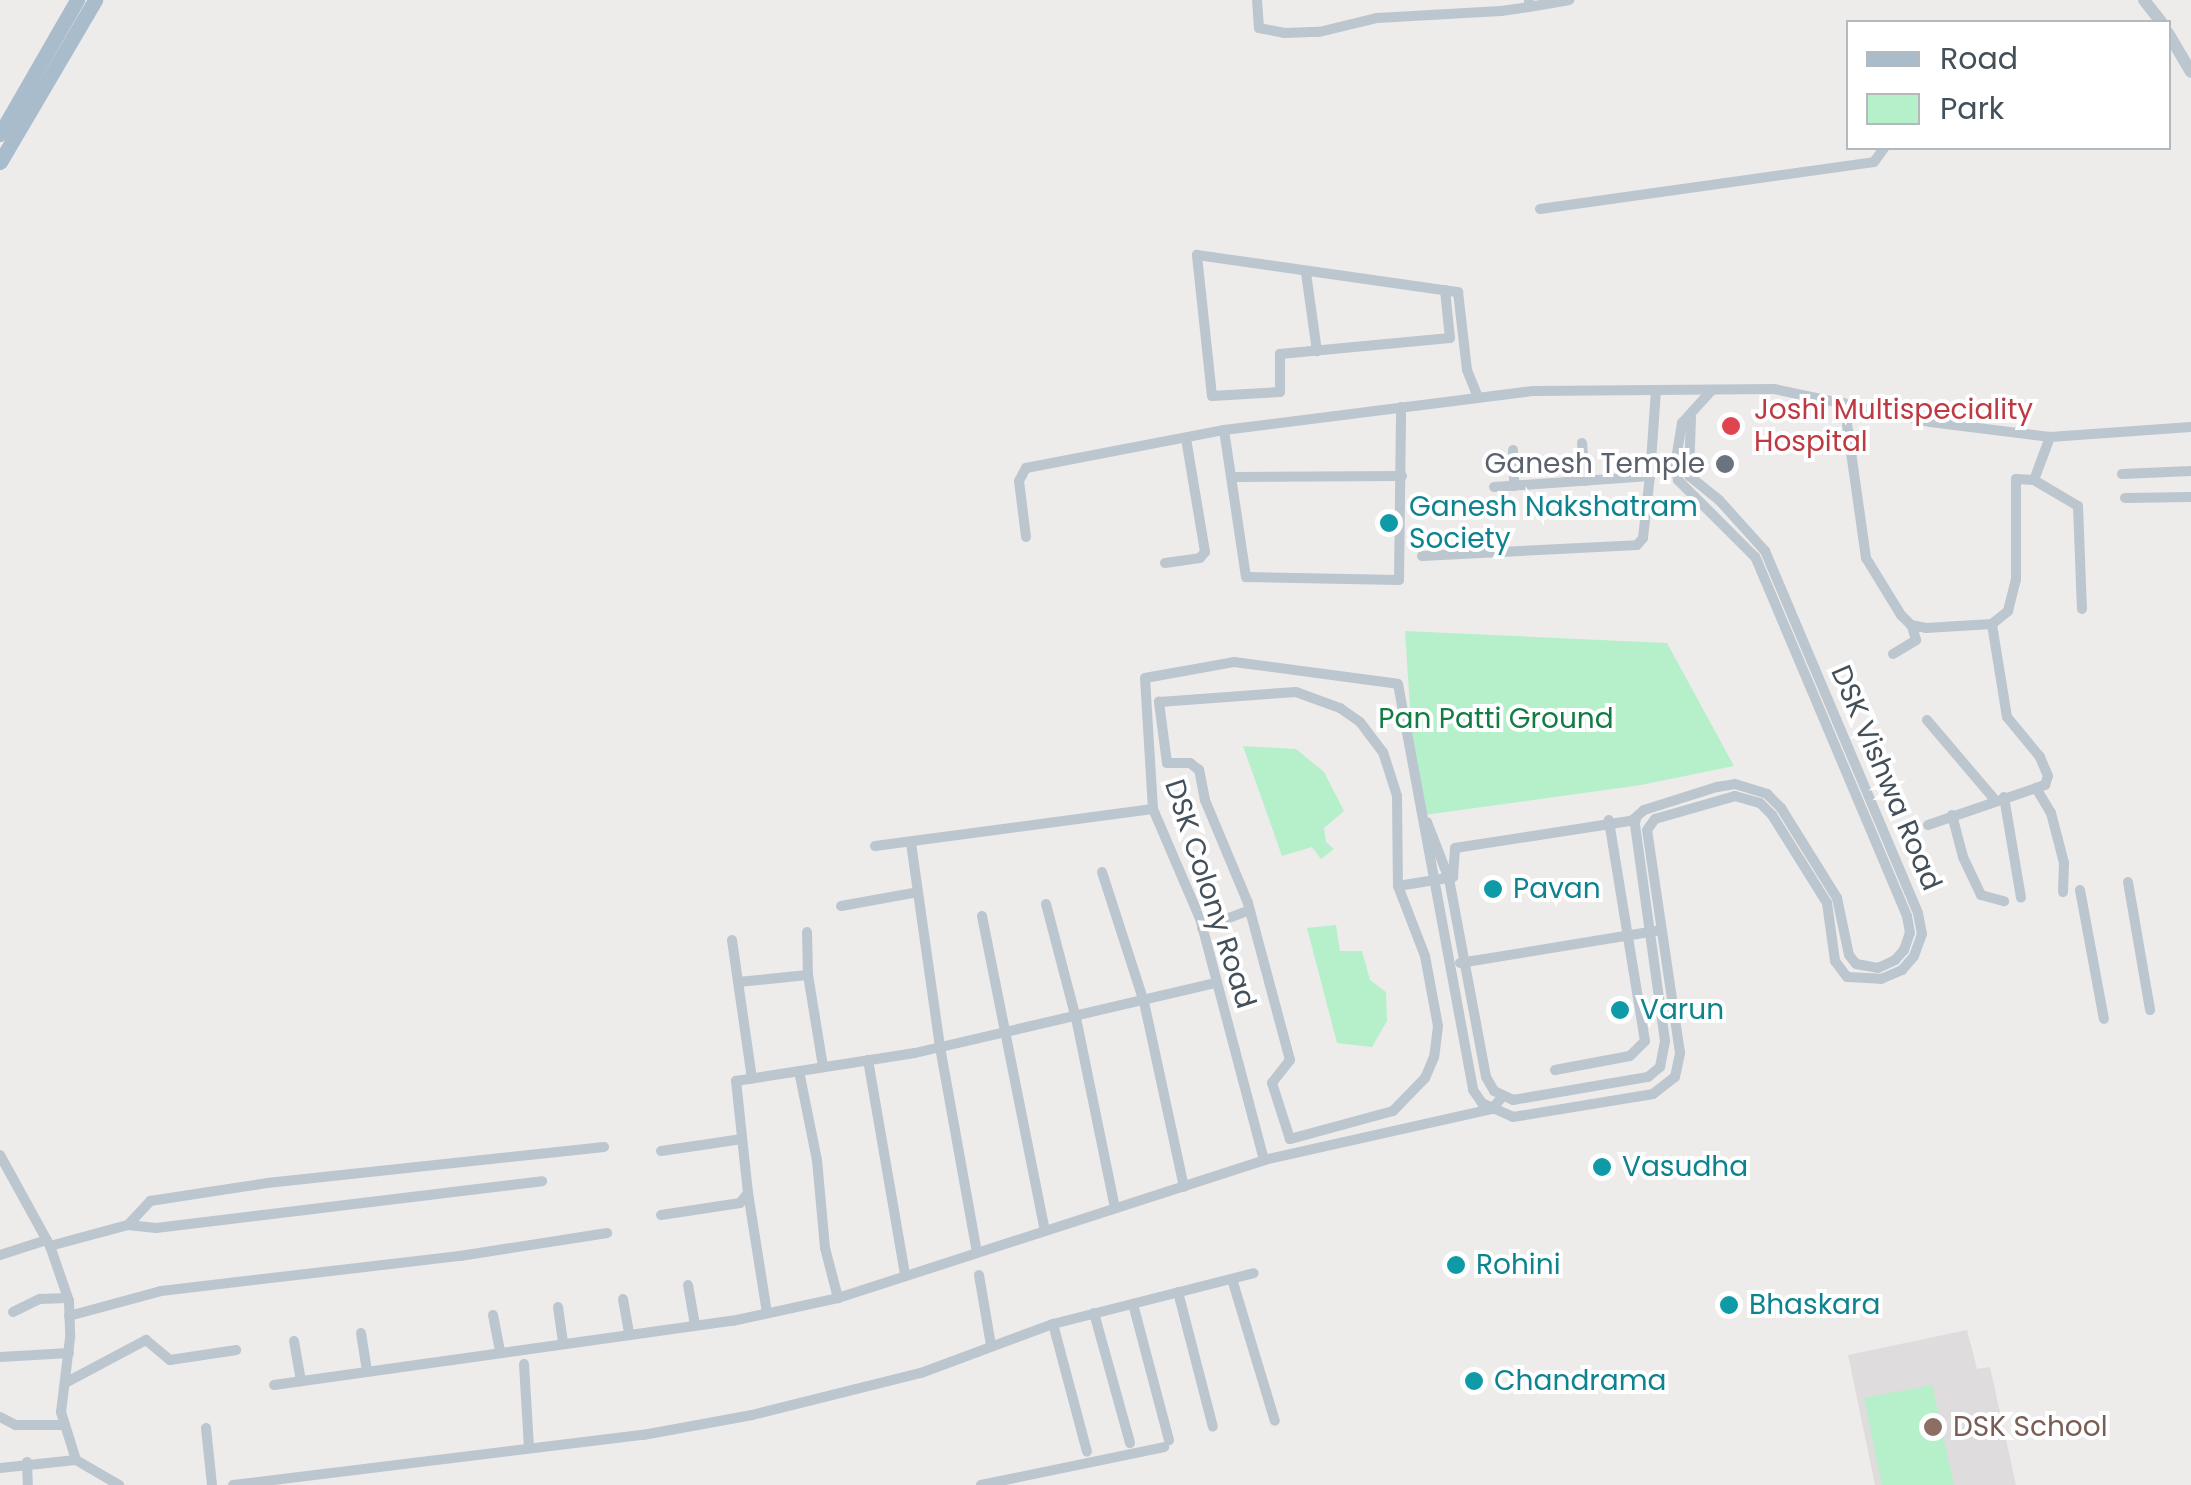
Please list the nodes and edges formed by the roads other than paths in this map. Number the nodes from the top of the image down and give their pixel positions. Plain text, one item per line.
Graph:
1 (77, 0) edge
2 (96, 0) edge
3 (1257, 0) edge
4 (1569, 0) edge
5 (1529, 3) edge
6 (2186, 53) edge
7 (2191, 72) edge
8 (0, 134) edge
9 (1883, 150) edge
10 (0, 162) edge
11 (1540, 209) dead end
12 (1306, 273) junction
13 (1445, 290) junction
14 (1318, 350) junction
15 (1656, 391) junction
16 (1711, 391) junction
17 (1478, 397) junction
18 (1844, 403) junction
19 (1401, 407) junction
20 (2191, 426) edge
21 (1224, 430) junction
22 (2050, 437) junction
23 (1186, 438) junction
24 (1582, 443) dead end
25 (1513, 450) dead end
26 (2191, 470) edge
27 (2122, 474) dead end
28 (1402, 476) junction
29 (1650, 476) junction
30 (1232, 478) junction
31 (2034, 480) junction
32 (1585, 481) junction
33 (1514, 486) junction
34 (1494, 487) dead end
35 (2191, 497) edge
36 (2126, 498) dead end
37 (1026, 536) dead end
38 (1422, 556) dead end
39 (1165, 563) dead end
40 (2082, 609) dead end
41 (1992, 624) junction
42 (1911, 625) junction
43 (1893, 654) dead end
44 (1818, 690) junction
45 (1926, 720) dead end
46 (2036, 788) junction
47 (2000, 799) junction
48 (1153, 810) junction
49 (1644, 810) junction
50 (1952, 815) junction
51 (1634, 819) junction
52 (1426, 820) junction
53 (1609, 820) junction
54 (1651, 822) junction
55 (1928, 824) dead end
56 (911, 842) junction
57 (874, 846) dead end
58 (1102, 872) dead end
59 (1449, 879) junction
60 (1435, 881) junction
61 (2128, 882) dead end
62 (1398, 886) junction
63 (2080, 890) dead end
64 (918, 892) junction
65 (2063, 892) dead end
66 (2021, 898) dead end
67 (2004, 901) dead end
68 (1046, 904) dead end
69 (840, 906) dead end
70 (1250, 910) junction
71 (982, 916) dead end
72 (1202, 928) junction
73 (1655, 931) junction
74 (807, 932) dead end
75 (1628, 936) junction
76 (732, 940) dead end
77 (1854, 961) junction
78 (1466, 962) junction
79 (1450, 965) junction
80 (808, 975) junction
81 (1847, 977) junction
82 (738, 982) junction
83 (1217, 983) junction
84 (1144, 1002) junction
85 (2150, 1010) dead end
86 (1076, 1018) junction
87 (2104, 1018) dead end
88 (1004, 1034) junction
89 (940, 1047) junction
90 (868, 1060) junction
91 (823, 1067) junction
92 (1555, 1070) dead end
93 (798, 1071) junction
94 (752, 1079) junction
95 (1503, 1096) junction
96 (1492, 1109) junction
97 (742, 1139) junction
98 (604, 1147) dead end
99 (661, 1151) dead end
100 (0, 1154) edge
101 (1264, 1160) junction
102 (542, 1181) dead end
103 (1184, 1187) junction
104 (748, 1194) junction
105 (1115, 1208) junction
106 (661, 1214) dead end
107 (128, 1225) junction
108 (1046, 1230) junction
109 (607, 1233) dead end
110 (48, 1243) junction
111 (978, 1253) junction
112 (0, 1255) edge
113 (1254, 1273) dead end
114 (905, 1275) junction
115 (979, 1275) dead end
116 (1232, 1278) junction
117 (688, 1285) dead end
118 (1178, 1292) junction
119 (67, 1298) junction
120 (838, 1298) junction
121 (622, 1299) dead end
122 (1132, 1304) junction
123 (558, 1306) dead end
124 (13, 1312) dead end
125 (767, 1312) junction
126 (1094, 1313) junction
127 (493, 1314) dead end
128 (69, 1316) junction
129 (1053, 1324) junction
130 (695, 1325) junction
131 (629, 1333) junction
132 (361, 1334) dead end
133 (294, 1341) dead end
134 (562, 1344) junction
135 (990, 1345) junction
136 (236, 1350) dead end
137 (500, 1352) junction
138 (68, 1353) junction
139 (0, 1357) edge
140 (524, 1364) dead end
141 (367, 1371) junction
142 (301, 1381) junction
143 (65, 1382) junction
144 (274, 1385) dead end
145 (0, 1416) edge
146 (1275, 1420) dead end
147 (66, 1425) junction
148 (206, 1428) dead end
149 (1214, 1428) dead end
150 (1130, 1443) dead end
151 (530, 1447) junction
152 (1086, 1452) dead end
153 (76, 1460) junction
154 (27, 1462) junction
155 (0, 1468) edge
156 (101, 1481) edge
157 (28, 1485) edge
158 (119, 1485) edge
159 (212, 1485) edge
160 (234, 1485) edge
161 (981, 1485) edge

1 - 8 main road
2 - 10 main road
3 - 5 street
4 - 5 street
6 - 7 street
9 - 11 street
12 - 13 street
12 - 14 street
12 - 14 street
13 - 14 street
13 - 17 street
15 - 16 street
15 - 17 street
15 - 29 street
16 - 18 street
16 - 44 street, DSK Vishwa Road
17 - 19 street
18 - 22 street
18 - 42 street
19 - 21 street
19 - 28 street
20 - 22 street
21 - 23 street
21 - 30 street
22 - 31 street
23 - 37 street
23 - 39 street
24 - 32 street
25 - 33 street
26 - 27 street
28 - 30 street
28 - 30 street
29 - 32 street
29 - 38 street
31 - 40 street
31 - 41 street
32 - 33 street
33 - 34 street
35 - 36 street
41 - 42 street
41 - 46 street
42 - 43 street
44 - 77 street, DSK Vishwa Road
44 - 81 street, DSK Vishwa Road
45 - 47 street
46 - 47 street
46 - 65 street
47 - 50 street
47 - 66 street
48 - 52 street, DSK Colony Road
48 - 56 street
48 - 72 street, DSK Colony Road
49 - 51 street
49 - 54 street
49 - 77 street
50 - 55 street
50 - 67 street
51 - 53 street
51 - 54 street
51 - 73 street
52 - 59 street, DSK Colony Road
52 - 60 street, DSK Colony Road
53 - 59 street
53 - 75 street
54 - 73 street
54 - 81 street
56 - 57 street
56 - 64 street
58 - 84 street
59 - 60 street
59 - 78 street, DSK Colony Road
60 - 62 street
60 - 79 street, DSK Colony Road
61 - 85 street
62 - 70 street
62 - 70 street
63 - 87 street
64 - 69 street
64 - 89 street
68 - 86 street
70 - 72 street
71 - 88 street
72 - 83 street, DSK Colony Road
73 - 75 street
73 - 95 street
73 - 96 street
74 - 80 street
75 - 78 street
75 - 92 street
76 - 82 street
77 - 81 street
78 - 79 street
78 - 95 street, DSK Colony Road
79 - 96 street, DSK Colony Road
80 - 82 street
80 - 91 street
82 - 94 street
83 - 84 street
83 - 101 street, DSK Colony Road
84 - 86 street
84 - 103 street
86 - 88 street
86 - 105 street
88 - 89 street
88 - 108 street
89 - 90 street
89 - 111 street
90 - 91 street
90 - 114 street
91 - 93 street
93 - 94 street
93 - 120 street
94 - 97 street
95 - 96 street
96 - 101 street
97 - 99 street
97 - 104 street
98 - 107 street
100 - 110 street
101 - 103 street
102 - 107 street
103 - 105 street
104 - 106 street
104 - 125 street
105 - 108 street
107 - 110 street
108 - 111 street
109 - 128 street
110 - 112 street
110 - 119 street
111 - 114 street
113 - 116 street
114 - 120 street
115 - 135 street
116 - 118 street
116 - 146 street
117 - 130 street
118 - 122 street
118 - 149 street
119 - 124 street
119 - 128 street
120 - 125 street
121 - 131 street
122 - 126 street
122 - 161 street
123 - 134 street
125 - 130 street
126 - 129 street
126 - 150 street
127 - 137 street
128 - 138 street
129 - 135 street
129 - 152 street
130 - 131 street
131 - 134 street
132 - 141 street
133 - 142 street
134 - 137 street
135 - 151 street
136 - 143 street
137 - 141 street
138 - 139 street
138 - 143 street
140 - 151 street
141 - 142 street
142 - 144 street
143 - 147 street
145 - 147 street
147 - 153 street
148 - 159 street
151 - 160 street
153 - 154 street
153 - 156 street
154 - 155 street
154 - 157 street
156 - 158 street

